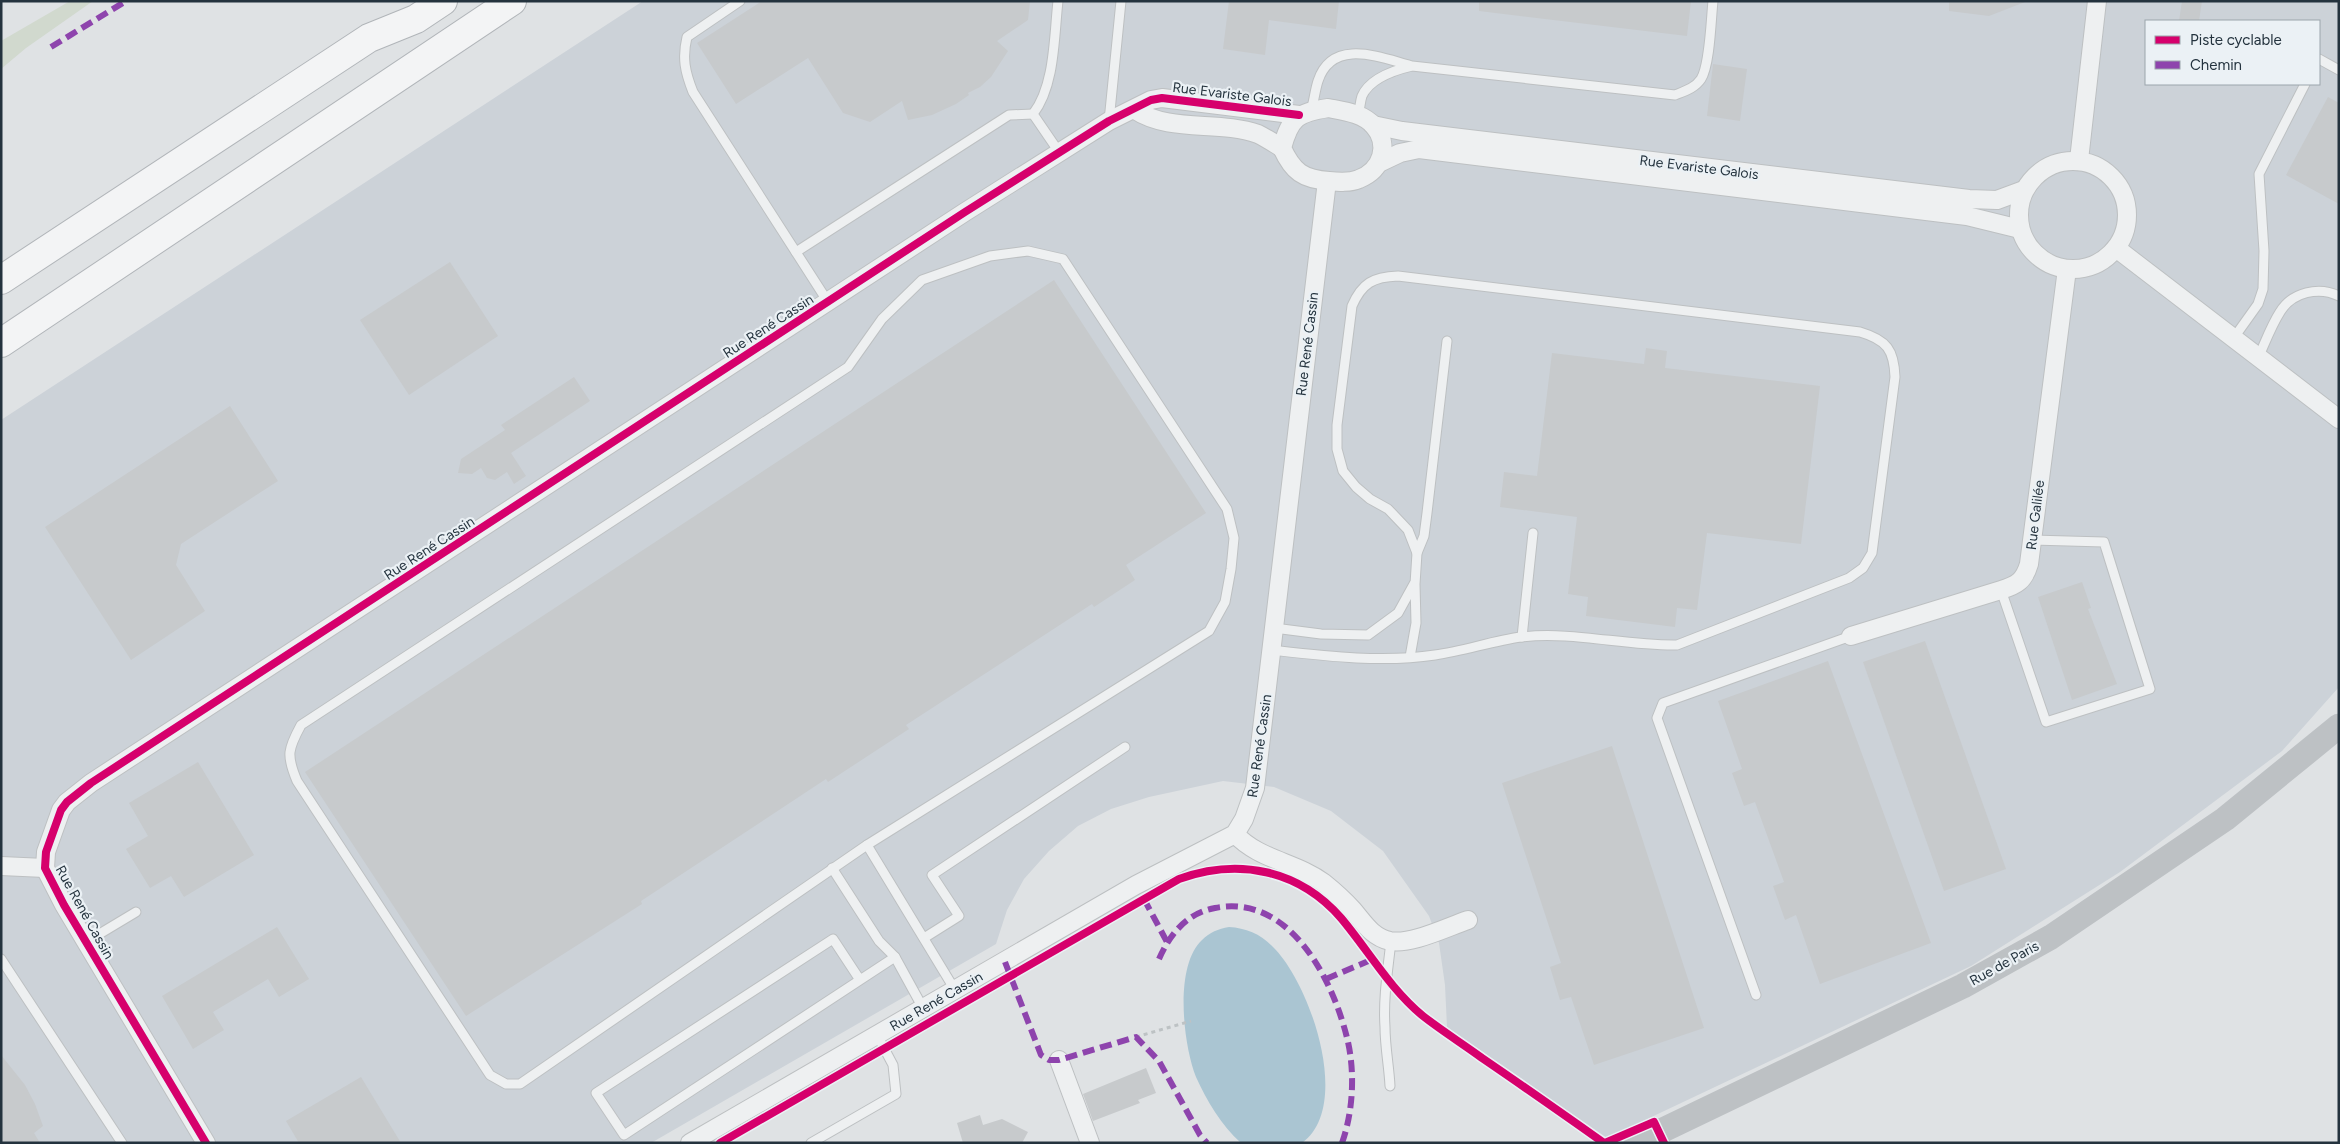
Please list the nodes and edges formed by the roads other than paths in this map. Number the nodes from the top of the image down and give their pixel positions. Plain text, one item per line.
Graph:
1 (405, 1) edge
2 (443, 1) edge
3 (512, 1) edge
4 (740, 1) edge
5 (1058, 1) edge
6 (1121, 1) edge
7 (1713, 1) edge
8 (2098, 1) edge
9 (369, 38) junction
10 (2320, 60) edge
11 (1412, 66) junction
12 (2339, 70) edge
13 (2304, 85) edge
14 (1135, 110) junction
15 (1305, 113) junction
16 (1033, 114) junction
17 (1358, 116) junction
18 (1109, 121) junction
19 (1373, 125) junction
20 (1282, 148) junction
21 (1059, 152) junction
22 (2079, 160) junction
23 (1381, 162) junction
24 (1327, 181) junction
25 (2024, 190) junction
26 (2020, 229) junction
27 (2116, 248) junction
28 (796, 252) junction
29 (2067, 269) junction
30 (1, 280) edge
31 (2339, 296) edge
32 (828, 302) junction
33 (2234, 339) junction
34 (1447, 341) dead end
35 (1, 343) edge
36 (2258, 358) junction
37 (2339, 419) edge
38 (1533, 532) dead end
39 (2032, 540) junction
40 (1418, 553) junction
41 (1414, 584) junction
42 (2001, 590) junction
43 (1274, 628) junction
44 (1851, 636) joint
45 (1522, 637) junction
46 (1272, 650) junction
47 (1410, 657) junction
48 (2339, 726) edge
49 (1125, 747) dead end
50 (1234, 834) junction
51 (867, 845) junction
52 (1, 866) edge
53 (45, 868) junction
54 (832, 868) junction
55 (136, 912) dead end
56 (1468, 920) dead end
57 (924, 938) junction
58 (1392, 941) junction
59 (86, 942) junction
60 (895, 957) junction
61 (1, 959) edge
62 (860, 980) junction
63 (955, 990) junction
64 (1756, 995) dead end
65 (923, 1008) junction
66 (877, 1035) junction
67 (1059, 1060) dead end
68 (1390, 1086) dead end
69 (122, 1143) edge
70 (206, 1143) edge
71 (690, 1143) edge
72 (811, 1143) edge
73 (1090, 1143) edge
74 (1636, 1143) edge

1 - 9 highway
2 - 9 highway
3 - 35 highway
4 - 28 lane
5 - 16 lane
6 - 18 lane
7 - 11 lane
8 - 22 street
9 - 30 highway
10 - 12 lane
11 - 15 lane
11 - 17 lane
13 - 33 lane
14 - 15 street, Rue Evariste Galois
14 - 18 street, Rue René Cassin
14 - 20 street, Rue Evariste Galois
15 - 17 street, Rue Evariste Galois
15 - 20 street, Rue Evariste Galois
16 - 21 lane
16 - 28 lane
17 - 19 street, Rue Evariste Galois
18 - 21 street, Rue René Cassin
19 - 23 street
19 - 25 street, Rue Evariste Galois
20 - 24 street, Rue Evariste Galois
21 - 32 street, Rue René Cassin
22 - 25 street
22 - 27 street
23 - 24 street, Rue Evariste Galois
23 - 26 street, Rue Evariste Galois
24 - 43 street, Rue René Cassin
25 - 26 street
26 - 29 street
27 - 29 street
27 - 33 street
28 - 32 lane
29 - 39 street, Rue Galilée
31 - 36 lane
32 - 53 street, Rue René Cassin
33 - 36 street
34 - 40 lane
36 - 37 street
38 - 45 lane
39 - 42 street, Rue Galilée
39 - 42 lane
40 - 41 lane
40 - 45 lane
41 - 43 lane
41 - 47 lane
42 - 44 street, Rue Galilée
43 - 46 street, Rue René Cassin
44 - 64 lane
45 - 47 lane
46 - 47 lane
46 - 50 street, Rue René Cassin
48 - 74 street, Rue de Paris
49 - 57 lane
50 - 58 street
50 - 63 street, Rue René Cassin
51 - 54 lane
51 - 54 lane
51 - 57 lane
52 - 53 street
53 - 59 street, Rue René Cassin
54 - 60 lane
55 - 59 lane
56 - 58 street
57 - 63 lane
58 - 68 lane
59 - 70 street, Rue René Cassin
60 - 62 lane
60 - 65 lane
61 - 69 lane
62 - 62 lane
63 - 65 street, Rue René Cassin
65 - 66 street, Rue René Cassin
66 - 71 street, Rue René Cassin
66 - 72 lane
67 - 73 street

